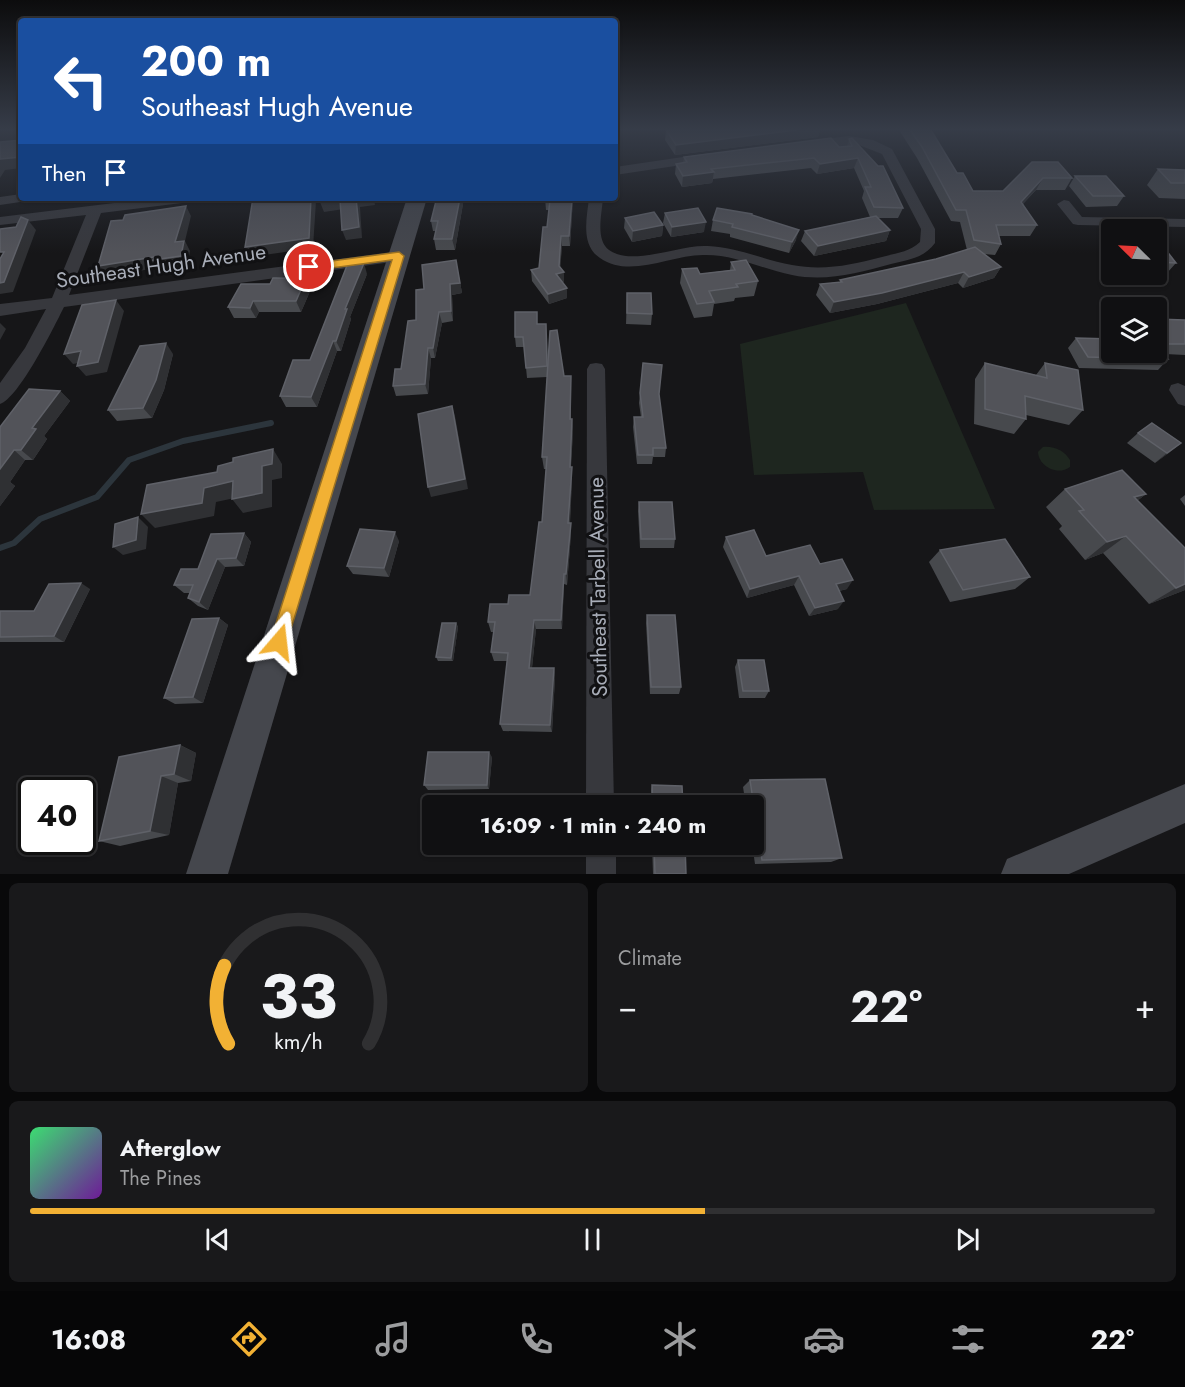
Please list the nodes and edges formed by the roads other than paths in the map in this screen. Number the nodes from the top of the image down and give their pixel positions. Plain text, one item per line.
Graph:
1 (897, 171) edge
2 (18, 199) edge
3 (0, 201) edge
4 (166, 201) edge
5 (416, 201) edge
6 (596, 201) edge
7 (1064, 204) dead end
8 (95, 210) junction
9 (0, 221) edge
10 (1185, 223) edge
11 (399, 256) junction
12 (60, 301) junction
13 (0, 310) edge
14 (596, 369) dead end
15 (0, 397) edge
16 (600, 795) edge
17 (1185, 804) edge
18 (601, 855) edge
19 (207, 874) edge
20 (601, 874) edge
21 (1022, 874) edge

1 - 6 street
2 - 3 street
4 - 8 street
5 - 11 street
7 - 10 street
8 - 9 street
8 - 12 street
11 - 12 street, Southeast Hugh Avenue
11 - 19 street
12 - 13 street, Southeast Hugh Avenue
12 - 15 street
14 - 16 street, Southeast Tarbell Avenue
17 - 21 street
18 - 20 street

